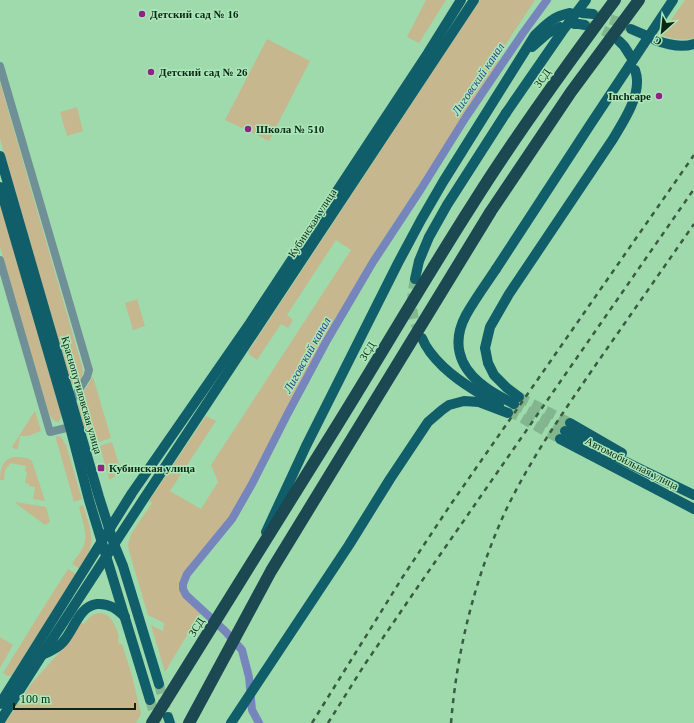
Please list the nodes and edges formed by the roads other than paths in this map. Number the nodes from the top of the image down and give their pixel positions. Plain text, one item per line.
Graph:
1 (461, 0) edge
2 (474, 0) edge
3 (586, 0) edge
4 (615, 0) edge
5 (639, 0) edge
6 (673, 0) edge
7 (570, 13) dead end
8 (574, 24) dead end
9 (585, 25) tunnel mouth
10 (560, 27) dead end
11 (632, 28) tunnel mouth
12 (645, 35) dead end
13 (655, 40) dead end
14 (619, 41) tunnel mouth
15 (694, 44) edge
16 (523, 55) junction
17 (631, 57) dead end
18 (0, 66) edge
19 (635, 70) dead end
20 (0, 156) edge
21 (0, 187) edge
22 (0, 260) edge
23 (415, 279) tunnel mouth
24 (422, 338) tunnel mouth
25 (71, 402) junction
26 (513, 406) junction
27 (70, 426) junction
28 (694, 495) edge
29 (694, 509) edge
30 (109, 529) junction
31 (102, 541) junction
32 (114, 544) junction
33 (106, 556) junction
34 (256, 556) junction
35 (124, 617) junction
36 (42, 655) junction
37 (159, 684) tunnel mouth
38 (150, 700) tunnel mouth
39 (0, 704) edge
40 (0, 721) edge
41 (152, 723) edge
42 (189, 723) edge
43 (230, 723) edge

1 - 30 main road, Кубинская улица
2 - 32 main road, Кубинская улица
3 - 23 main road, bridge
4 - 34 highway, ЗСД, bridge
5 - 42 highway, bridge
6 - 26 main road, bridge
7 - 16 main road
8 - 9 main road
10 - 16 main road
11 - 12 main road
13 - 15 main road
14 - 17 main road
16 - 34 main road, bridge
18 - 25 street
19 - 26 main road
20 - 25 main road, Краснопутиловская улица
21 - 27 main road, Краснопутиловская улица
22 - 27 street
24 - 26 main road
25 - 30 main road, Краснопутиловская улица
26 - 43 main road
27 - 31 main road, Краснопутиловская улица
28 - 29 main road, Автомобильная улица
30 - 31 main road, Кубинская улица
30 - 32 main road, Краснопутиловская улица
31 - 33 main road, Краснопутиловская улица
31 - 39 main road, Кубинская улица
32 - 33 main road, Кубинская улица
32 - 37 main road, Краснопутиловская улица
33 - 35 main road, Краснопутиловская улица
33 - 36 main road, Кубинская улица
34 - 41 highway, ЗСД, bridge
35 - 36 main road
35 - 38 main road, Краснопутиловская улица
36 - 40 main road, Кубинская улица

